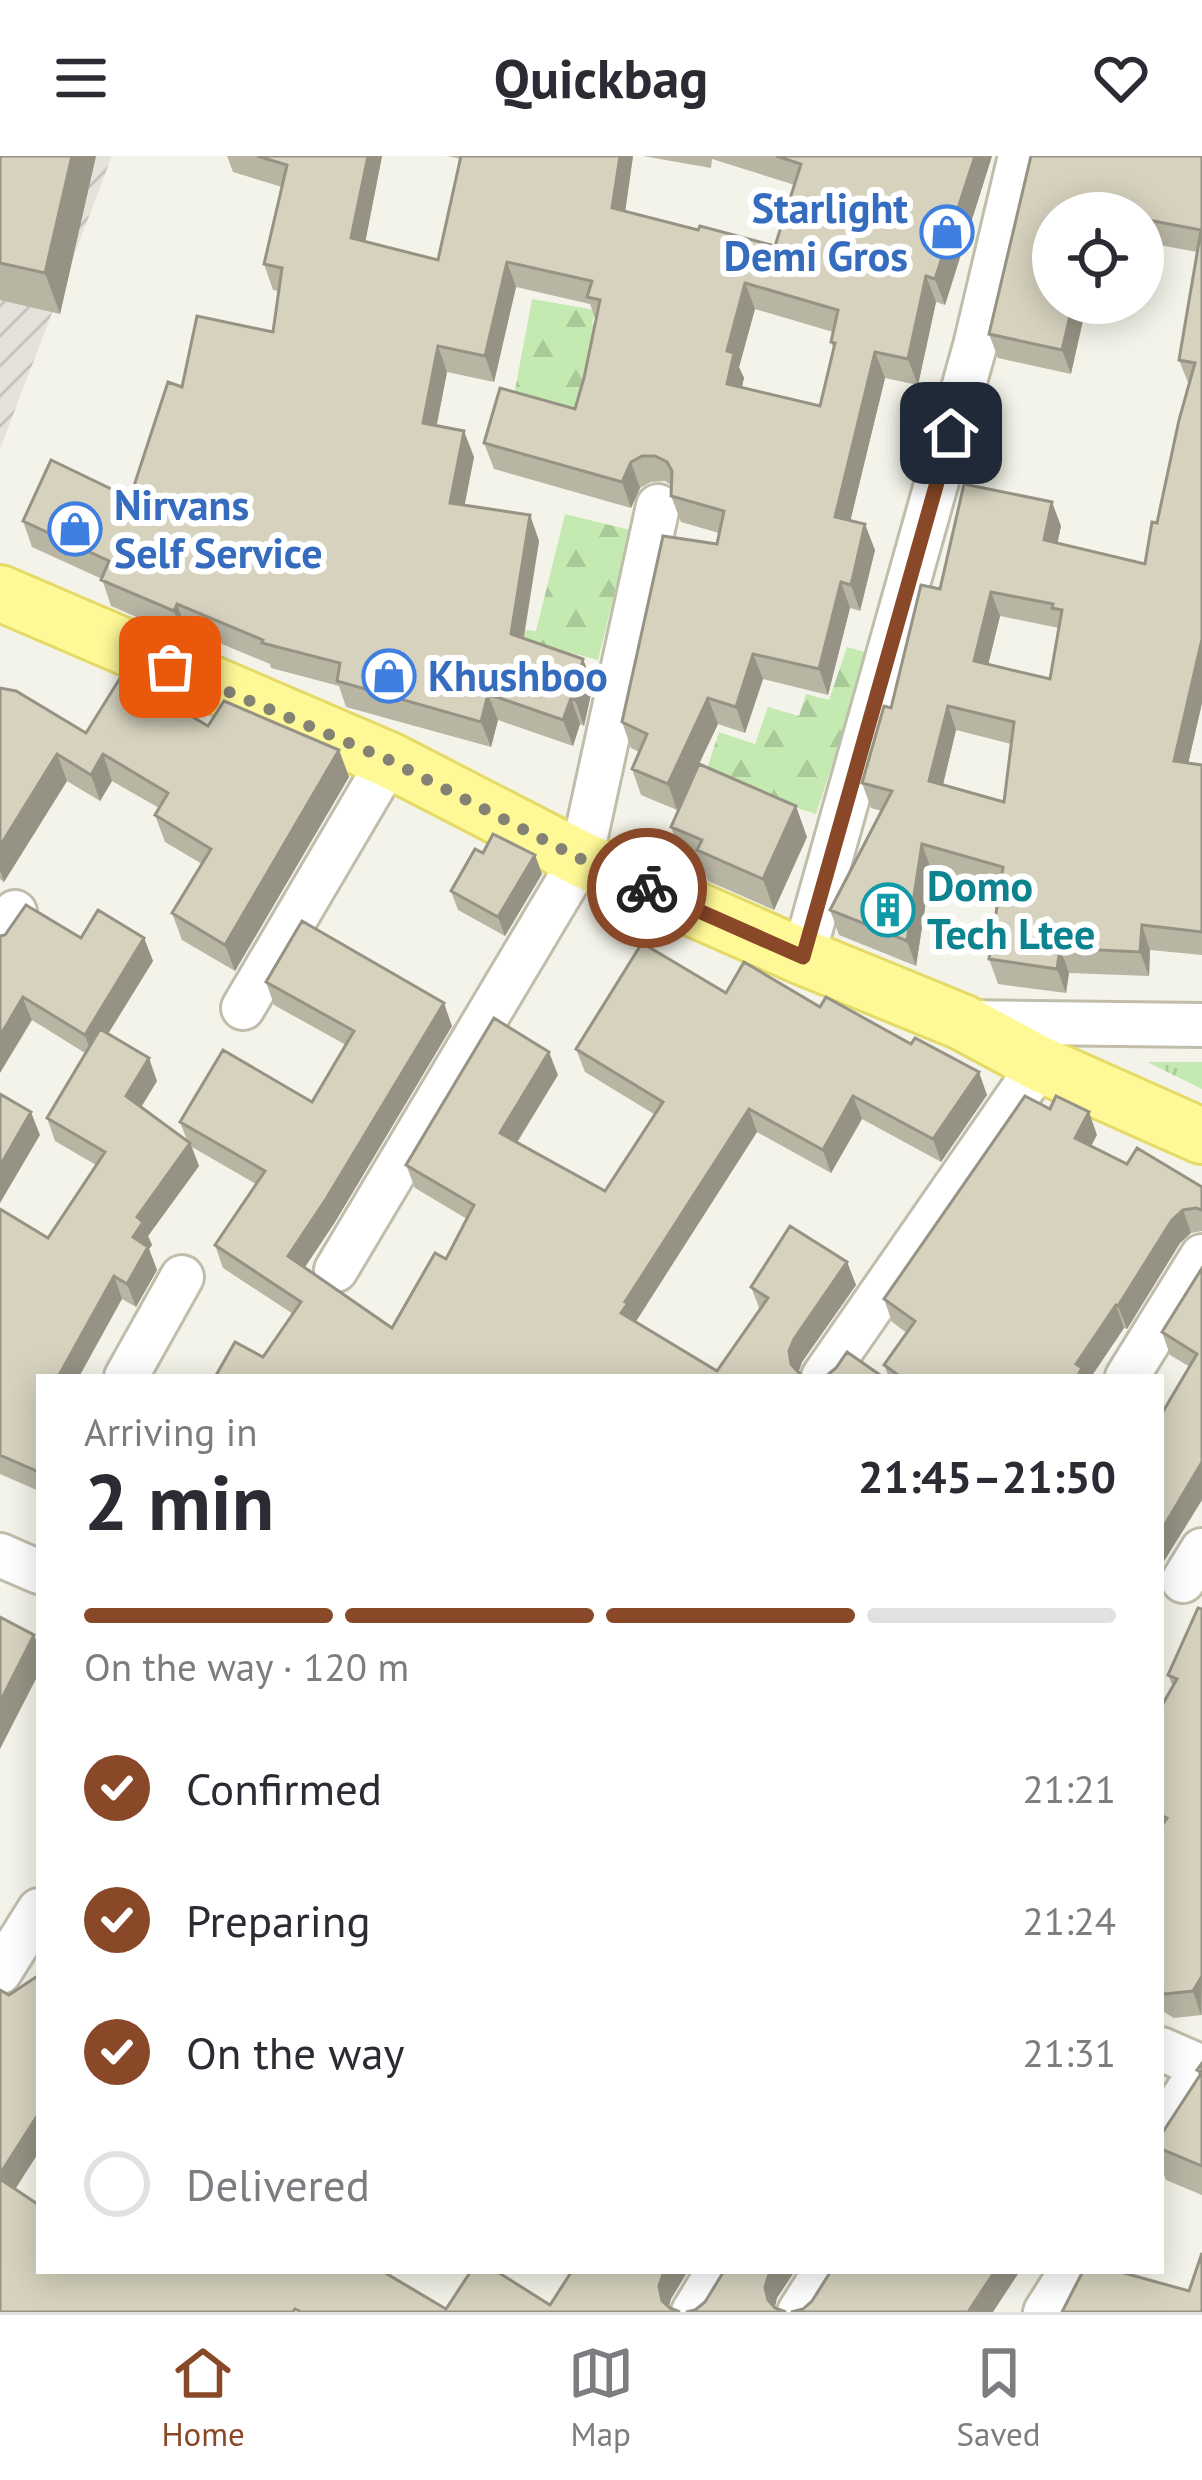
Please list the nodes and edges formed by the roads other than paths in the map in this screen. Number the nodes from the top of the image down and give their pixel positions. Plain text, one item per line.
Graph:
1 (1020, 156) edge
2 (658, 506) dead end
3 (13, 608) edge
4 (389, 760) junction
5 (581, 859) junction
6 (803, 957) junction
7 (243, 1008) dead end
8 (962, 1022) junction
9 (1202, 1025) edge
10 (1040, 1064) junction
11 (1202, 1136) edge
12 (1202, 1256) edge
13 (336, 1270) dead end
14 (182, 1276) dead end
15 (129, 1374) edge
16 (825, 1374) edge
17 (1129, 1374) edge
18 (36, 1915) edge
19 (0, 1972) edge
20 (1164, 2050) edge
21 (1202, 2068) edge
22 (1164, 2127) edge
23 (716, 2274) edge
24 (823, 2274) edge
25 (1069, 2274) edge
26 (693, 2312) edge
27 (799, 2312) edge
28 (1045, 2312) edge

1 - 6 street
2 - 5 street
3 - 4 main road
4 - 5 main road
4 - 7 street
5 - 6 main road
5 - 13 street
6 - 8 main road
8 - 9 street
8 - 10 main road
10 - 11 main road
10 - 16 street
12 - 17 street
14 - 15 street
18 - 19 street
20 - 21 street
21 - 22 street
23 - 26 street
24 - 27 street
25 - 28 street

